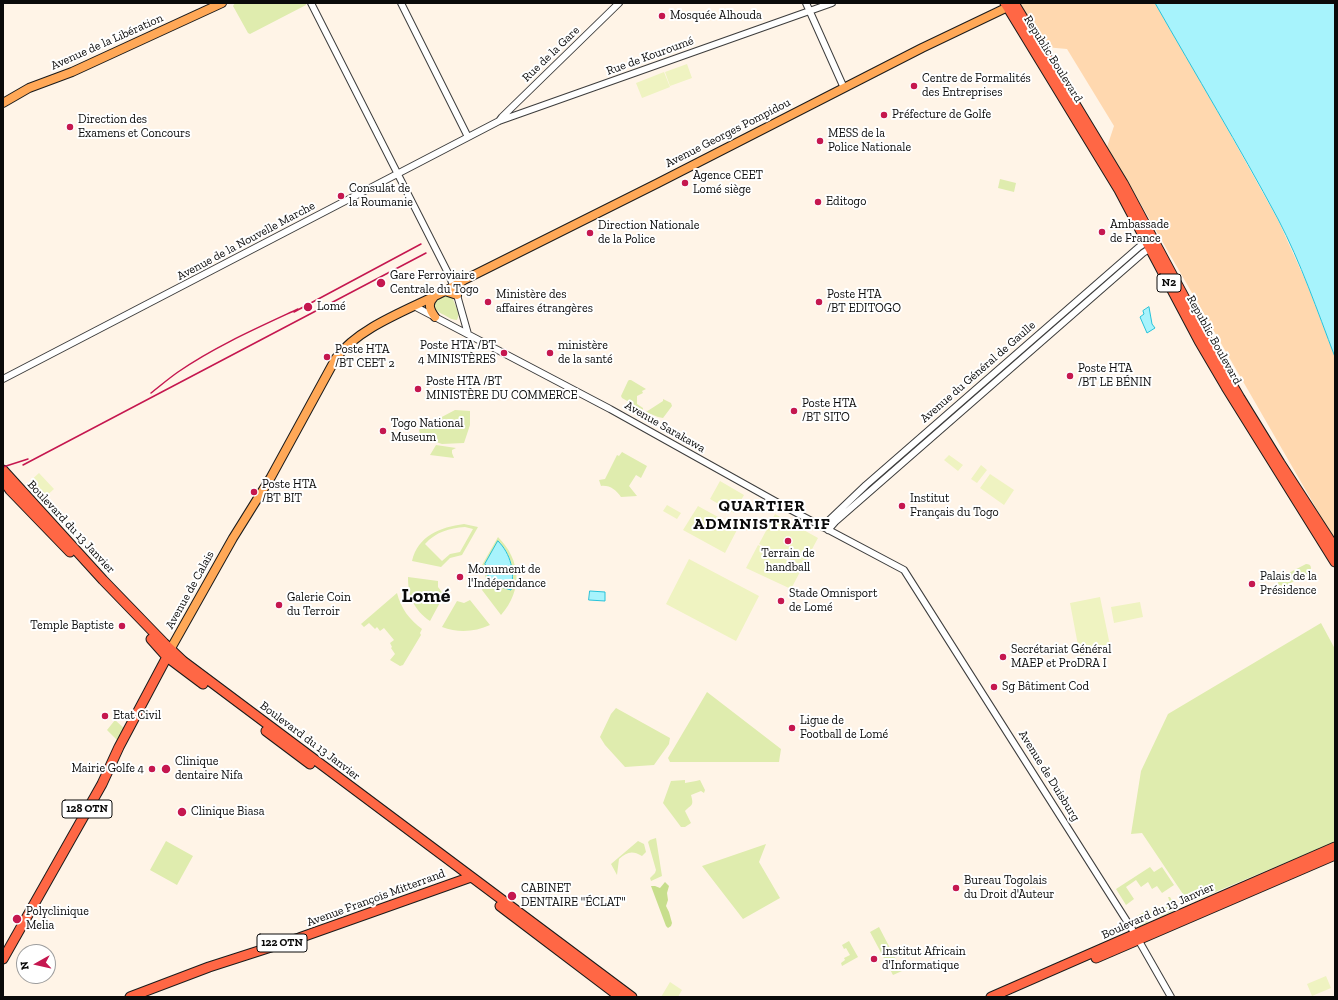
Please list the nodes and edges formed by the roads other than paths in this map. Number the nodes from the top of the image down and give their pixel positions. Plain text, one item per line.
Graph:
1 (222, 3) edge
2 (311, 3) edge
3 (401, 3) edge
4 (619, 3) edge
5 (806, 3) edge
6 (832, 3) edge
7 (1010, 4) edge
8 (810, 11) junction
9 (844, 88) junction
10 (3, 102) edge
11 (515, 104) junction
12 (524, 113) junction
13 (499, 121) junction
14 (468, 137) junction
15 (397, 174) junction
16 (1151, 243) junction
17 (453, 286) junction
18 (445, 291) junction
19 (457, 295) junction
20 (434, 297) junction
21 (414, 306) junction
22 (463, 316) junction
23 (435, 317) junction
24 (450, 324) junction
25 (468, 334) junction
26 (3, 379) edge
27 (3, 470) edge
28 (3, 480) edge
29 (825, 528) junction
30 (1335, 548) edge
31 (1335, 562) edge
32 (904, 570) joint
33 (168, 653) junction
34 (1335, 847) edge
35 (1335, 854) edge
36 (468, 878) junction
37 (1137, 937) junction
38 (3, 959) edge
39 (130, 997) edge
40 (620, 997) edge
41 (632, 997) edge
42 (991, 997) edge
43 (1007, 997) edge
44 (1171, 997) edge

1 - 10 main road, Avenue de la Libération
2 - 15 street
3 - 14 street
4 - 11 street, Rue de la Gare
5 - 8 street
6 - 8 street, Rue de Kouroumé
7 - 9 main road, Avenue Georges Pompidou
7 - 16 highway, Republic Boulevard / N2
8 - 9 street
8 - 12 street, Rue de Kouroumé
9 - 17 main road, Avenue Georges Pompidou
11 - 12 street
11 - 13 street, Rue de la Gare
12 - 13 street, Rue de Kouroumé
13 - 14 street, Avenue de la Nouvelle Marche
14 - 15 street, Avenue de la Nouvelle Marche
15 - 17 street
15 - 26 street, Avenue de la Nouvelle Marche
16 - 29 street, Avenue du Général de Gaulle
16 - 30 highway, Republic Boulevard / N2
16 - 31 highway, Republic Boulevard / N2
17 - 18 main road, Avenue de Calais
17 - 19 street
18 - 19 main road
18 - 20 main road, Avenue de Calais
19 - 22 street
20 - 21 main road, Avenue de Calais
20 - 23 main road
21 - 23 street, Avenue Sarakawa
21 - 33 main road, Avenue de Calais / 128 OTN
22 - 24 street
22 - 25 street
23 - 24 street, Avenue Sarakawa
24 - 25 street, Avenue Sarakawa
25 - 29 street, Avenue Sarakawa
27 - 33 highway, Boulevard du 13 Janvier
28 - 33 highway, Boulevard du 13 Janvier
29 - 32 street, Avenue Sarakawa
32 - 37 street, Avenue de Duisburg
33 - 36 highway, Boulevard du 13 Janvier
33 - 38 highway, Avenue de Calais / 128 OTN
34 - 37 highway, Boulevard du 13 Janvier
35 - 37 highway, Boulevard du 13 Janvier
36 - 39 highway, Avenue François Mitterrand / 122 OTN
36 - 40 highway, Boulevard du 13 Janvier
36 - 41 highway, Boulevard du 13 Janvier
37 - 42 highway, Boulevard du 13 Janvier
37 - 43 highway, Boulevard du 13 Janvier
37 - 44 street, Avenue de Duisburg

